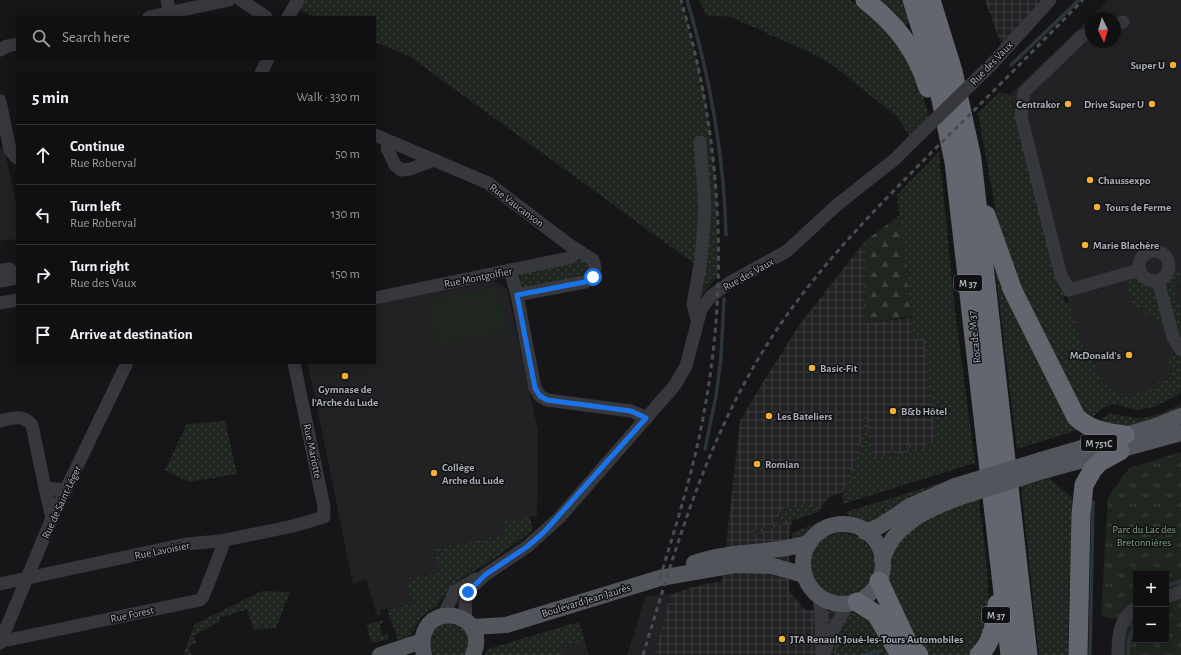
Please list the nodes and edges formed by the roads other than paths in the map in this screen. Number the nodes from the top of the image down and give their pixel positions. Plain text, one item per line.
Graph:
1 (228, 0) edge
2 (241, 0) edge
3 (298, 0) edge
4 (865, 0) edge
5 (912, 0) edge
6 (930, 0) edge
7 (1050, 0) edge
8 (168, 6) edge
9 (151, 16) edge
10 (265, 16) edge
11 (289, 16) edge
12 (1085, 35) edge
13 (16, 44) edge
14 (0, 50) edge
15 (268, 60) edge
16 (262, 72) edge
17 (0, 101) edge
18 (376, 136) edge
19 (700, 142) dead end
20 (384, 148) edge
21 (16, 157) edge
22 (435, 160) junction
23 (974, 178) junction
24 (958, 195) junction
25 (580, 251) junction
26 (0, 270) edge
27 (510, 270) junction
28 (1139, 270) junction
29 (16, 276) edge
30 (16, 277) edge
31 (0, 281) edge
32 (1158, 281) junction
33 (517, 295) junction
34 (376, 298) edge
35 (16, 300) edge
36 (0, 303) edge
37 (697, 319) junction
38 (1181, 350) edge
39 (127, 364) edge
40 (294, 364) edge
41 (1181, 416) edge
42 (646, 418) junction
43 (0, 421) edge
44 (1181, 433) edge
45 (1122, 443) junction
46 (45, 488) junction
47 (66, 490) junction
48 (956, 492) junction
49 (324, 517) joint
50 (52, 518) junction
51 (865, 532) junction
52 (220, 541) junction
53 (810, 542) junction
54 (882, 559) junction
55 (1000, 571) junction
56 (485, 575) junction
57 (804, 575) junction
58 (667, 577) junction
59 (26, 579) junction
60 (879, 581) junction
61 (0, 584) edge
62 (1181, 592) edge
63 (818, 596) junction
64 (1169, 596) edge
65 (853, 603) junction
66 (1133, 610) edge
67 (442, 616) junction
68 (469, 623) junction
69 (506, 625) junction
70 (1, 640) edge
71 (423, 648) edge
72 (475, 650) edge
73 (380, 655) edge
74 (823, 655) edge
75 (900, 655) edge
76 (919, 655) edge
77 (979, 655) edge
78 (1010, 655) edge
79 (1028, 655) edge
80 (1078, 655) edge
81 (1118, 655) edge

1 - 8 street
2 - 10 street
3 - 11 street
4 - 24 highway
5 - 24 highway, Rocade M 37 / M 37
6 - 23 highway, Rocade M 37 / M 37
7 - 37 street, Rue des Vaux, bridge
8 - 9 street
12 - 28 street
13 - 14 street
15 - 16 street
17 - 21 street
18 - 20 street, Rue Vaucanson
19 - 37 street
20 - 22 street, Rue Vaucanson
20 - 22 street
22 - 25 street, Rue Vaucanson
23 - 45 highway, M 37
23 - 79 highway, Rocade M 37 / M 37
24 - 55 highway, Rocade M 37 / M 37
25 - 27 street, Rue Montgolfier
25 - 33 street, Rue Vaucanson
26 - 29 street
27 - 33 street
27 - 34 street, Rue Montgolfier
28 - 32 street
28 - 32 street
30 - 31 street
32 - 38 street
33 - 42 street
35 - 36 street
37 - 42 street, Rue des Vaux
39 - 47 street, Rue de Saint-Léger
40 - 49 street, Rue Mariotte
41 - 45 main road, M 751C
42 - 56 street, Rue des Vaux
43 - 46 street
44 - 45 main road, M 751C
45 - 48 main road, M 751C, bridge
45 - 80 highway
46 - 47 street
46 - 50 street
47 - 50 street, Rue de Saint-Léger
48 - 51 main road, M 751C
48 - 54 main road, M 751C
49 - 52 street, Rue Lavoisier
50 - 59 street, Rue de Saint-Léger
51 - 53 main road, M 751C
51 - 54 main road, M 751C
52 - 59 street, Rue Lavoisier
52 - 70 street, Rue Forest
53 - 57 main road
53 - 58 main road, Boulevard Jean Jaurès
54 - 60 main road, M 751C
55 - 77 highway, M 37
55 - 78 highway, Rocade M 37 / M 37
56 - 67 street, Rue des Vaux
56 - 68 street, Rue des Vaux
57 - 58 main road, Boulevard Jean Jaurès
57 - 63 main road
58 - 69 main road, Boulevard Jean Jaurès
59 - 61 street, Rue Lavoisier
59 - 70 street, Rue de Saint-Léger
60 - 65 main road
60 - 76 highway
62 - 64 street
63 - 65 main road
63 - 74 street
65 - 74 street
65 - 75 highway
66 - 81 street
67 - 68 main road, Boulevard Jean Jaurès
67 - 71 main road
68 - 69 main road, Boulevard Jean Jaurès
68 - 72 main road
69 - 72 main road, Boulevard Jean Jaurès
71 - 73 main road

